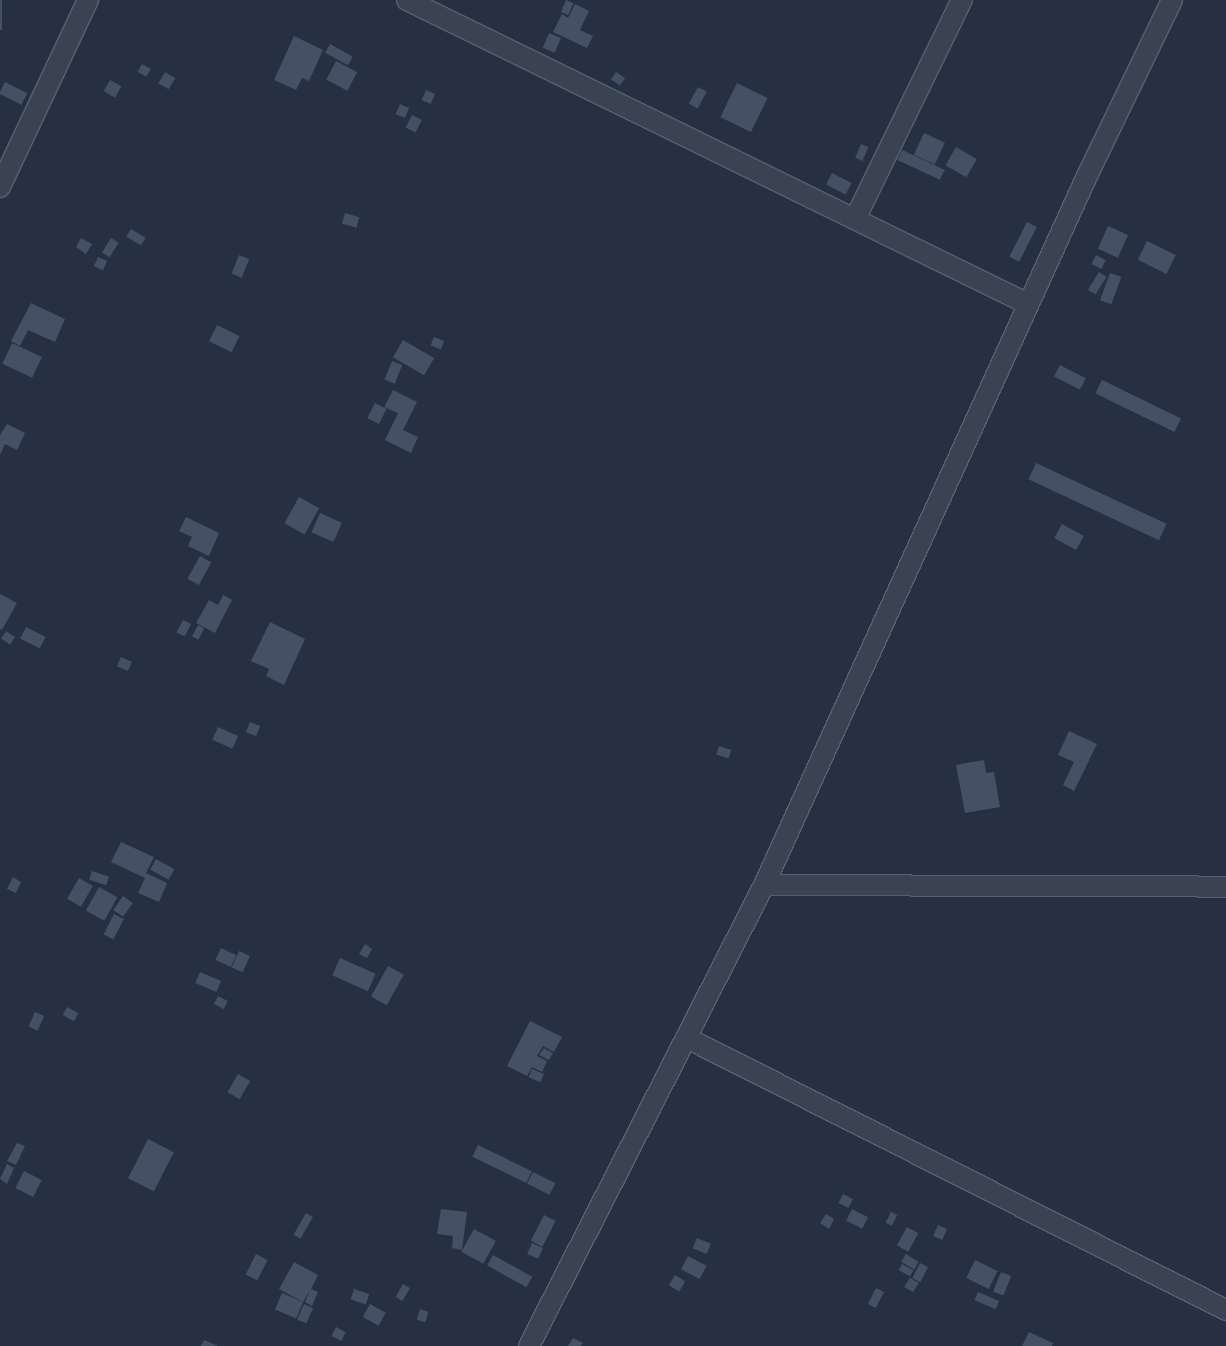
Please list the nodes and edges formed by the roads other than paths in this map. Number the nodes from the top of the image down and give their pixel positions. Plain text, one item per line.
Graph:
1 (88, 0) edge
2 (407, 0) edge
3 (962, 0) edge
4 (1172, 0) edge
5 (0, 188) edge
6 (854, 219) junction
7 (1028, 304) junction
8 (764, 885) junction
9 (1226, 887) edge
10 (687, 1038) junction
11 (1226, 1310) edge
12 (529, 1346) edge

1 - 5 street
2 - 6 street
3 - 6 street
4 - 7 street
6 - 7 street
7 - 8 street
8 - 9 street
8 - 10 street
10 - 11 street
10 - 12 street

